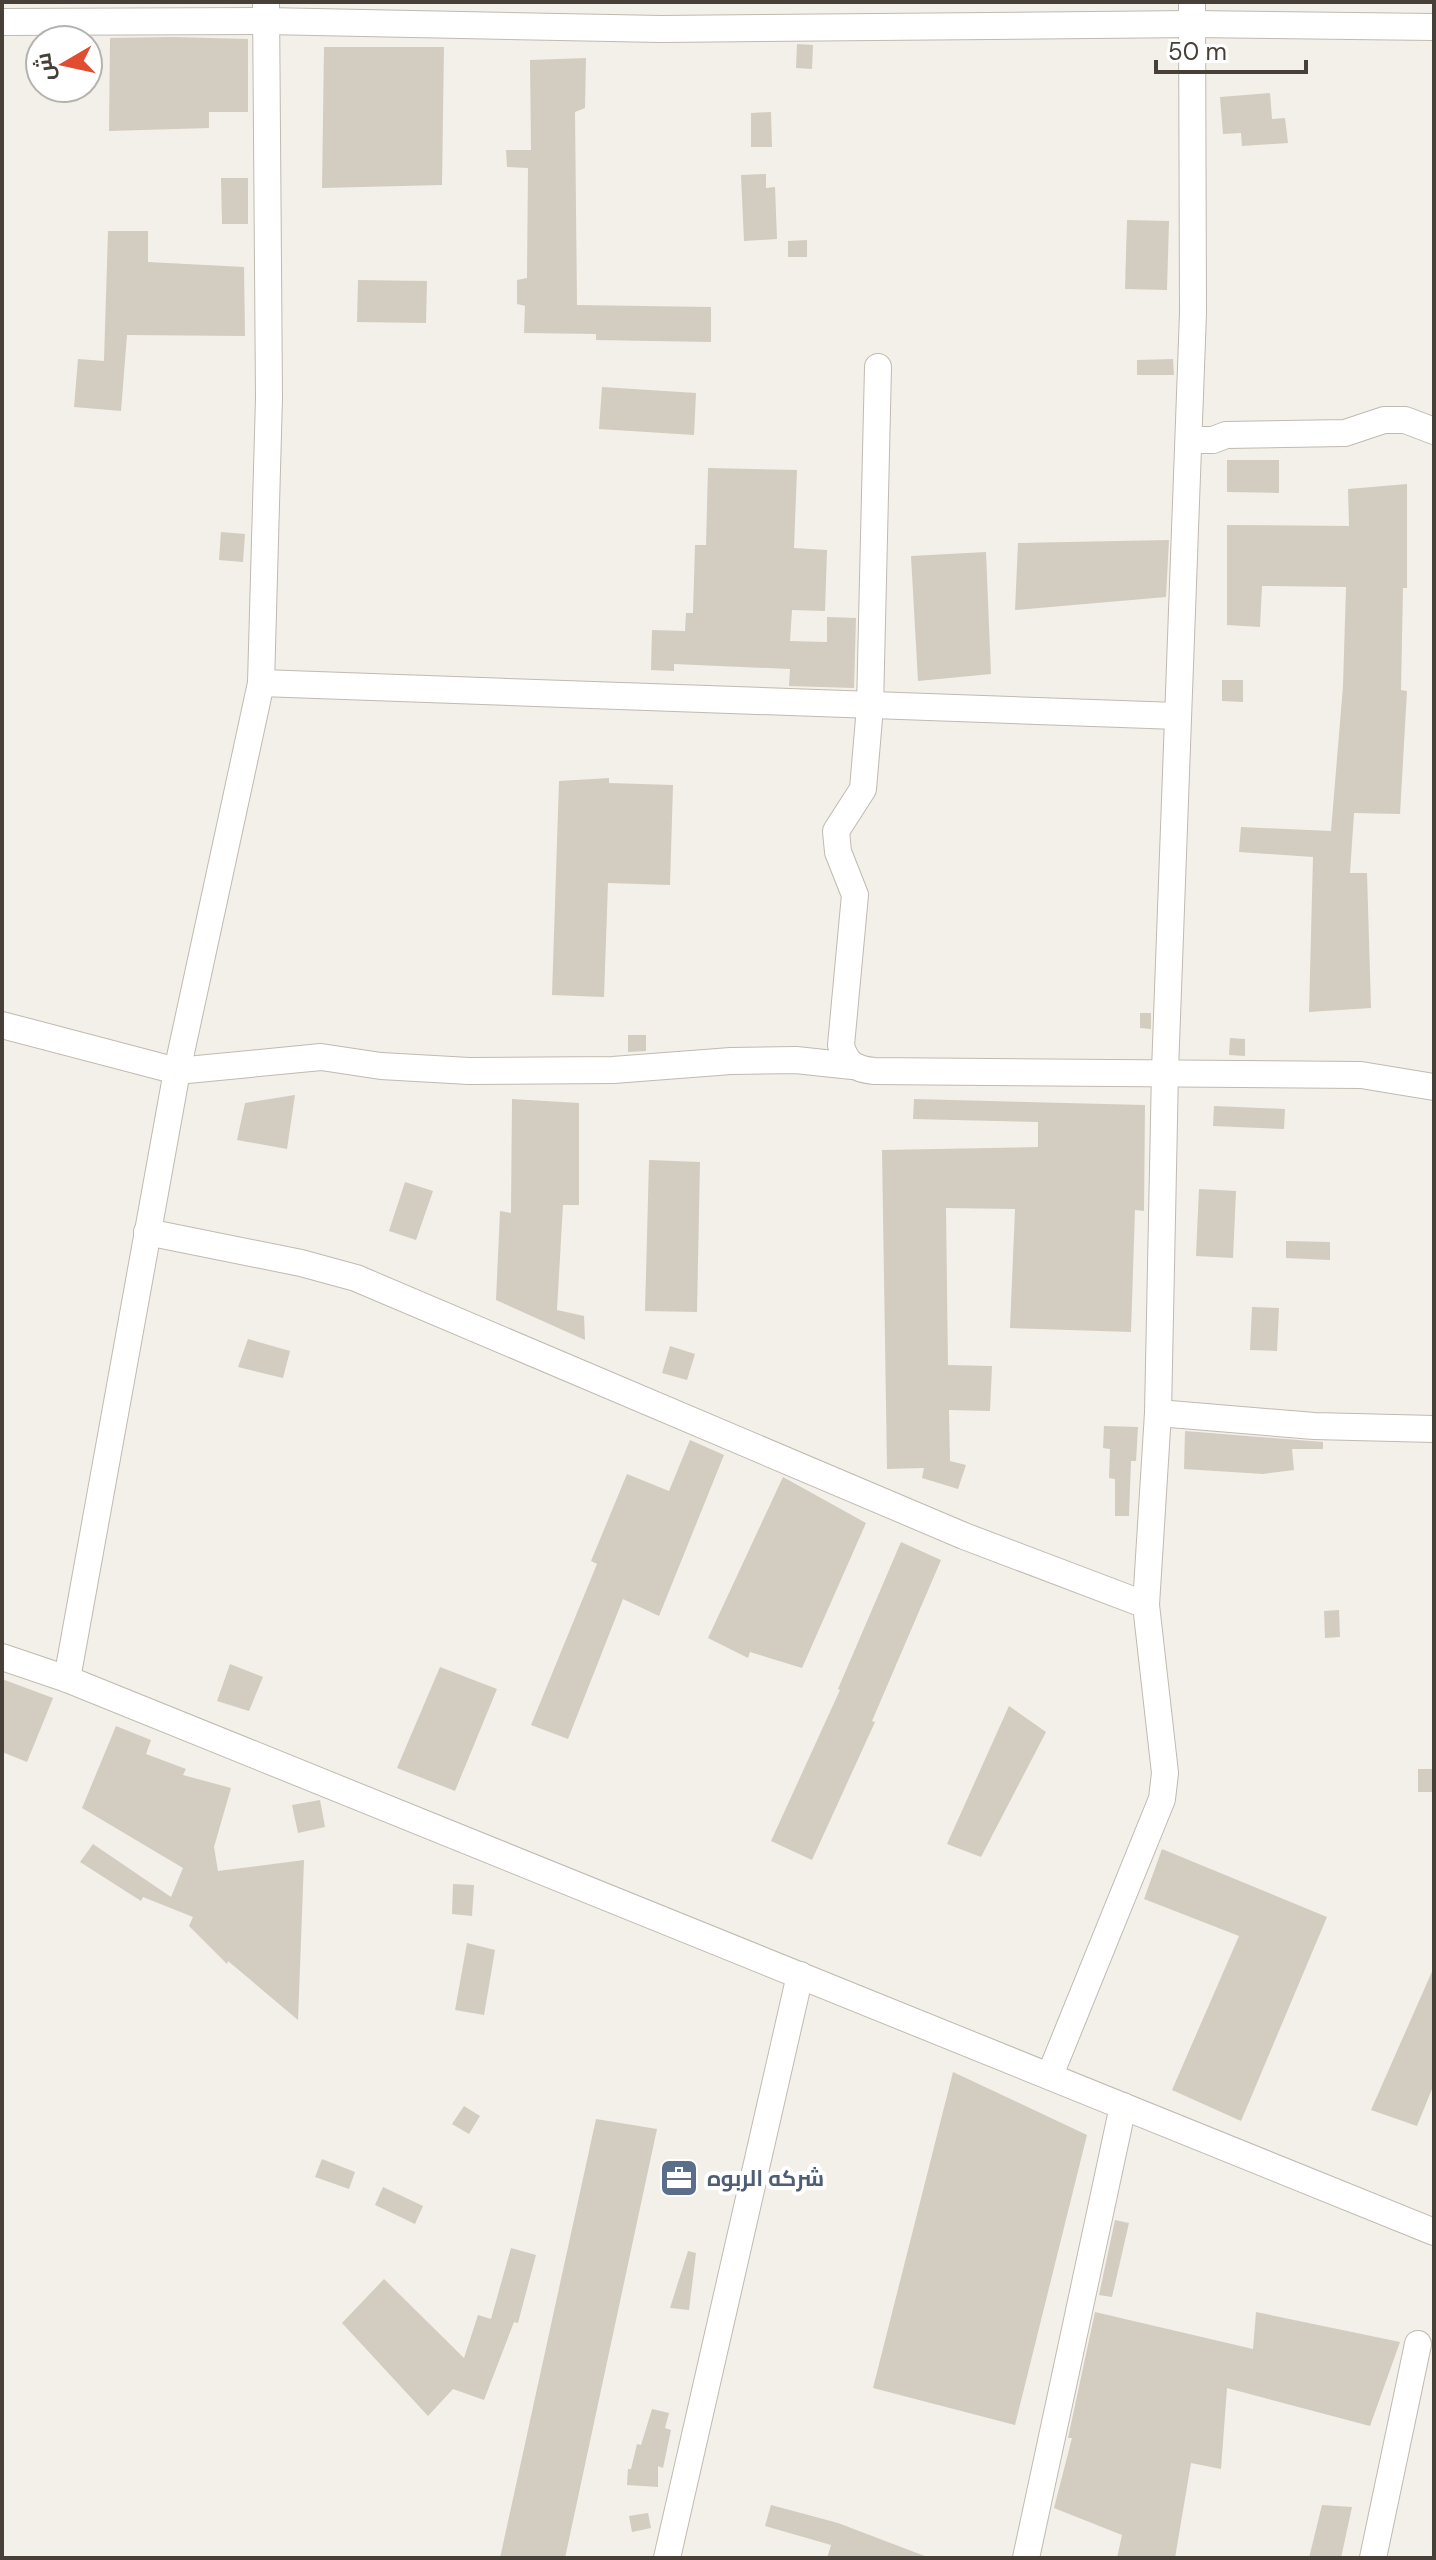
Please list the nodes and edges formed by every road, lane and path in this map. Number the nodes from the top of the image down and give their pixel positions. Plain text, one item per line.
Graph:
1 (266, 12) edge
2 (1192, 13) edge
3 (2, 22) edge
4 (1434, 27) edge
5 (878, 367) dead end
6 (1434, 431) edge
7 (1189, 440) junction
8 (261, 683) junction
9 (870, 707) junction
10 (1177, 716) junction
11 (2, 1025) edge
12 (852, 1066) junction
13 (177, 1071) junction
14 (1165, 1071) junction
15 (1434, 1087) edge
16 (147, 1232) junction
17 (1158, 1413) junction
18 (1434, 1429) edge
19 (1146, 1605) junction
20 (2, 1657) edge
21 (67, 1679) junction
22 (800, 1975) junction
23 (1050, 2075) junction
24 (1123, 2106) junction
25 (1434, 2232) edge
26 (1418, 2344) dead end
27 (667, 2558) edge
28 (1026, 2558) edge
29 (1373, 2558) edge

1 - 2 street
1 - 3 street
1 - 8 street
2 - 4 street
2 - 7 street
5 - 9 street
6 - 7 street
7 - 10 street
8 - 9 street
8 - 13 street
9 - 10 street
9 - 12 street
10 - 14 street
11 - 13 street
12 - 13 street
12 - 14 street
13 - 16 street
14 - 15 street
14 - 17 street
16 - 19 street
16 - 21 street
17 - 18 street
17 - 19 street
19 - 23 street
20 - 21 street
21 - 22 street
22 - 23 street
22 - 27 street
23 - 24 street
24 - 25 street
24 - 28 street
26 - 29 street

